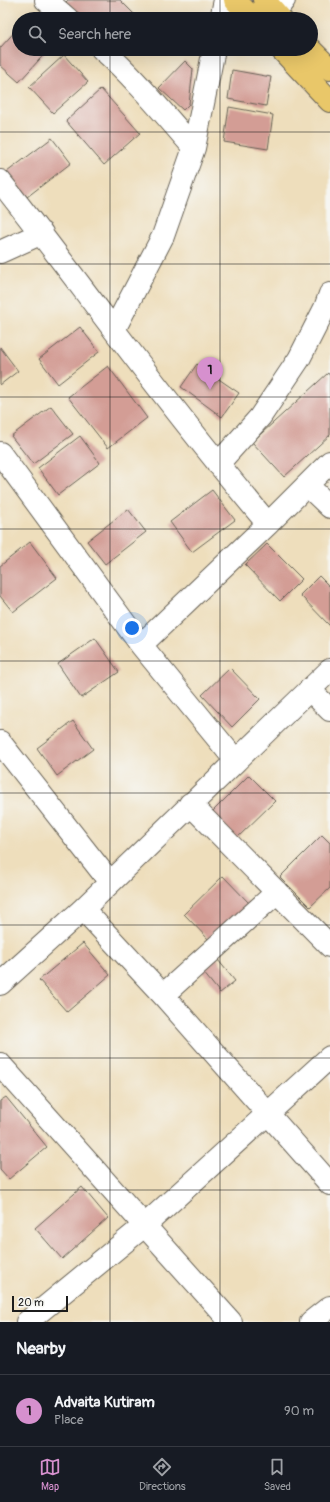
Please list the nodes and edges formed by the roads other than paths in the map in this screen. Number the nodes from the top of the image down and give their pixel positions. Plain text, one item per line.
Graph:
1 (46, 0) edge
2 (225, 0) edge
3 (234, 0) edge
4 (60, 12) edge
5 (222, 12) edge
6 (246, 12) edge
7 (111, 56) edge
8 (213, 56) edge
9 (288, 56) edge
10 (317, 56) edge
11 (330, 69) edge
12 (330, 101) edge
13 (194, 148) junction
14 (0, 181) edge
15 (42, 233) junction
16 (0, 252) edge
17 (330, 294) edge
18 (114, 330) junction
19 (2, 460) edge
20 (330, 462) edge
21 (218, 464) junction
22 (307, 485) junction
23 (330, 507) edge
24 (268, 524) junction
25 (141, 645) junction
26 (330, 670) edge
27 (310, 690) junction
28 (330, 710) edge
29 (0, 742) edge
30 (236, 761) junction
31 (190, 804) junction
32 (110, 882) junction
33 (277, 892) junction
34 (83, 909) junction
35 (330, 946) edge
36 (0, 984) edge
37 (163, 995) junction
38 (330, 1057) edge
39 (0, 1064) edge
40 (269, 1114) junction
41 (330, 1184) edge
42 (144, 1226) junction
43 (330, 1307) edge
44 (27, 1322) edge
45 (231, 1322) edge
46 (311, 1322) edge

1 - 4 street
2 - 5 street
3 - 6 main road
7 - 13 street
8 - 13 street
9 - 12 main road
10 - 11 main road
13 - 18 street
14 - 15 street
15 - 16 street
15 - 18 street
17 - 21 street
18 - 21 street
19 - 25 street
20 - 22 street
21 - 24 street
22 - 23 street
22 - 24 street
24 - 25 street
25 - 30 street
26 - 27 street
27 - 28 street
27 - 30 street
29 - 32 street
30 - 31 street
31 - 32 street
31 - 33 street
32 - 34 street
33 - 35 street
33 - 37 street
34 - 36 street
34 - 37 street
37 - 40 street
38 - 40 street
39 - 42 street
40 - 41 street
40 - 42 street
42 - 44 street
42 - 45 street
43 - 46 street

